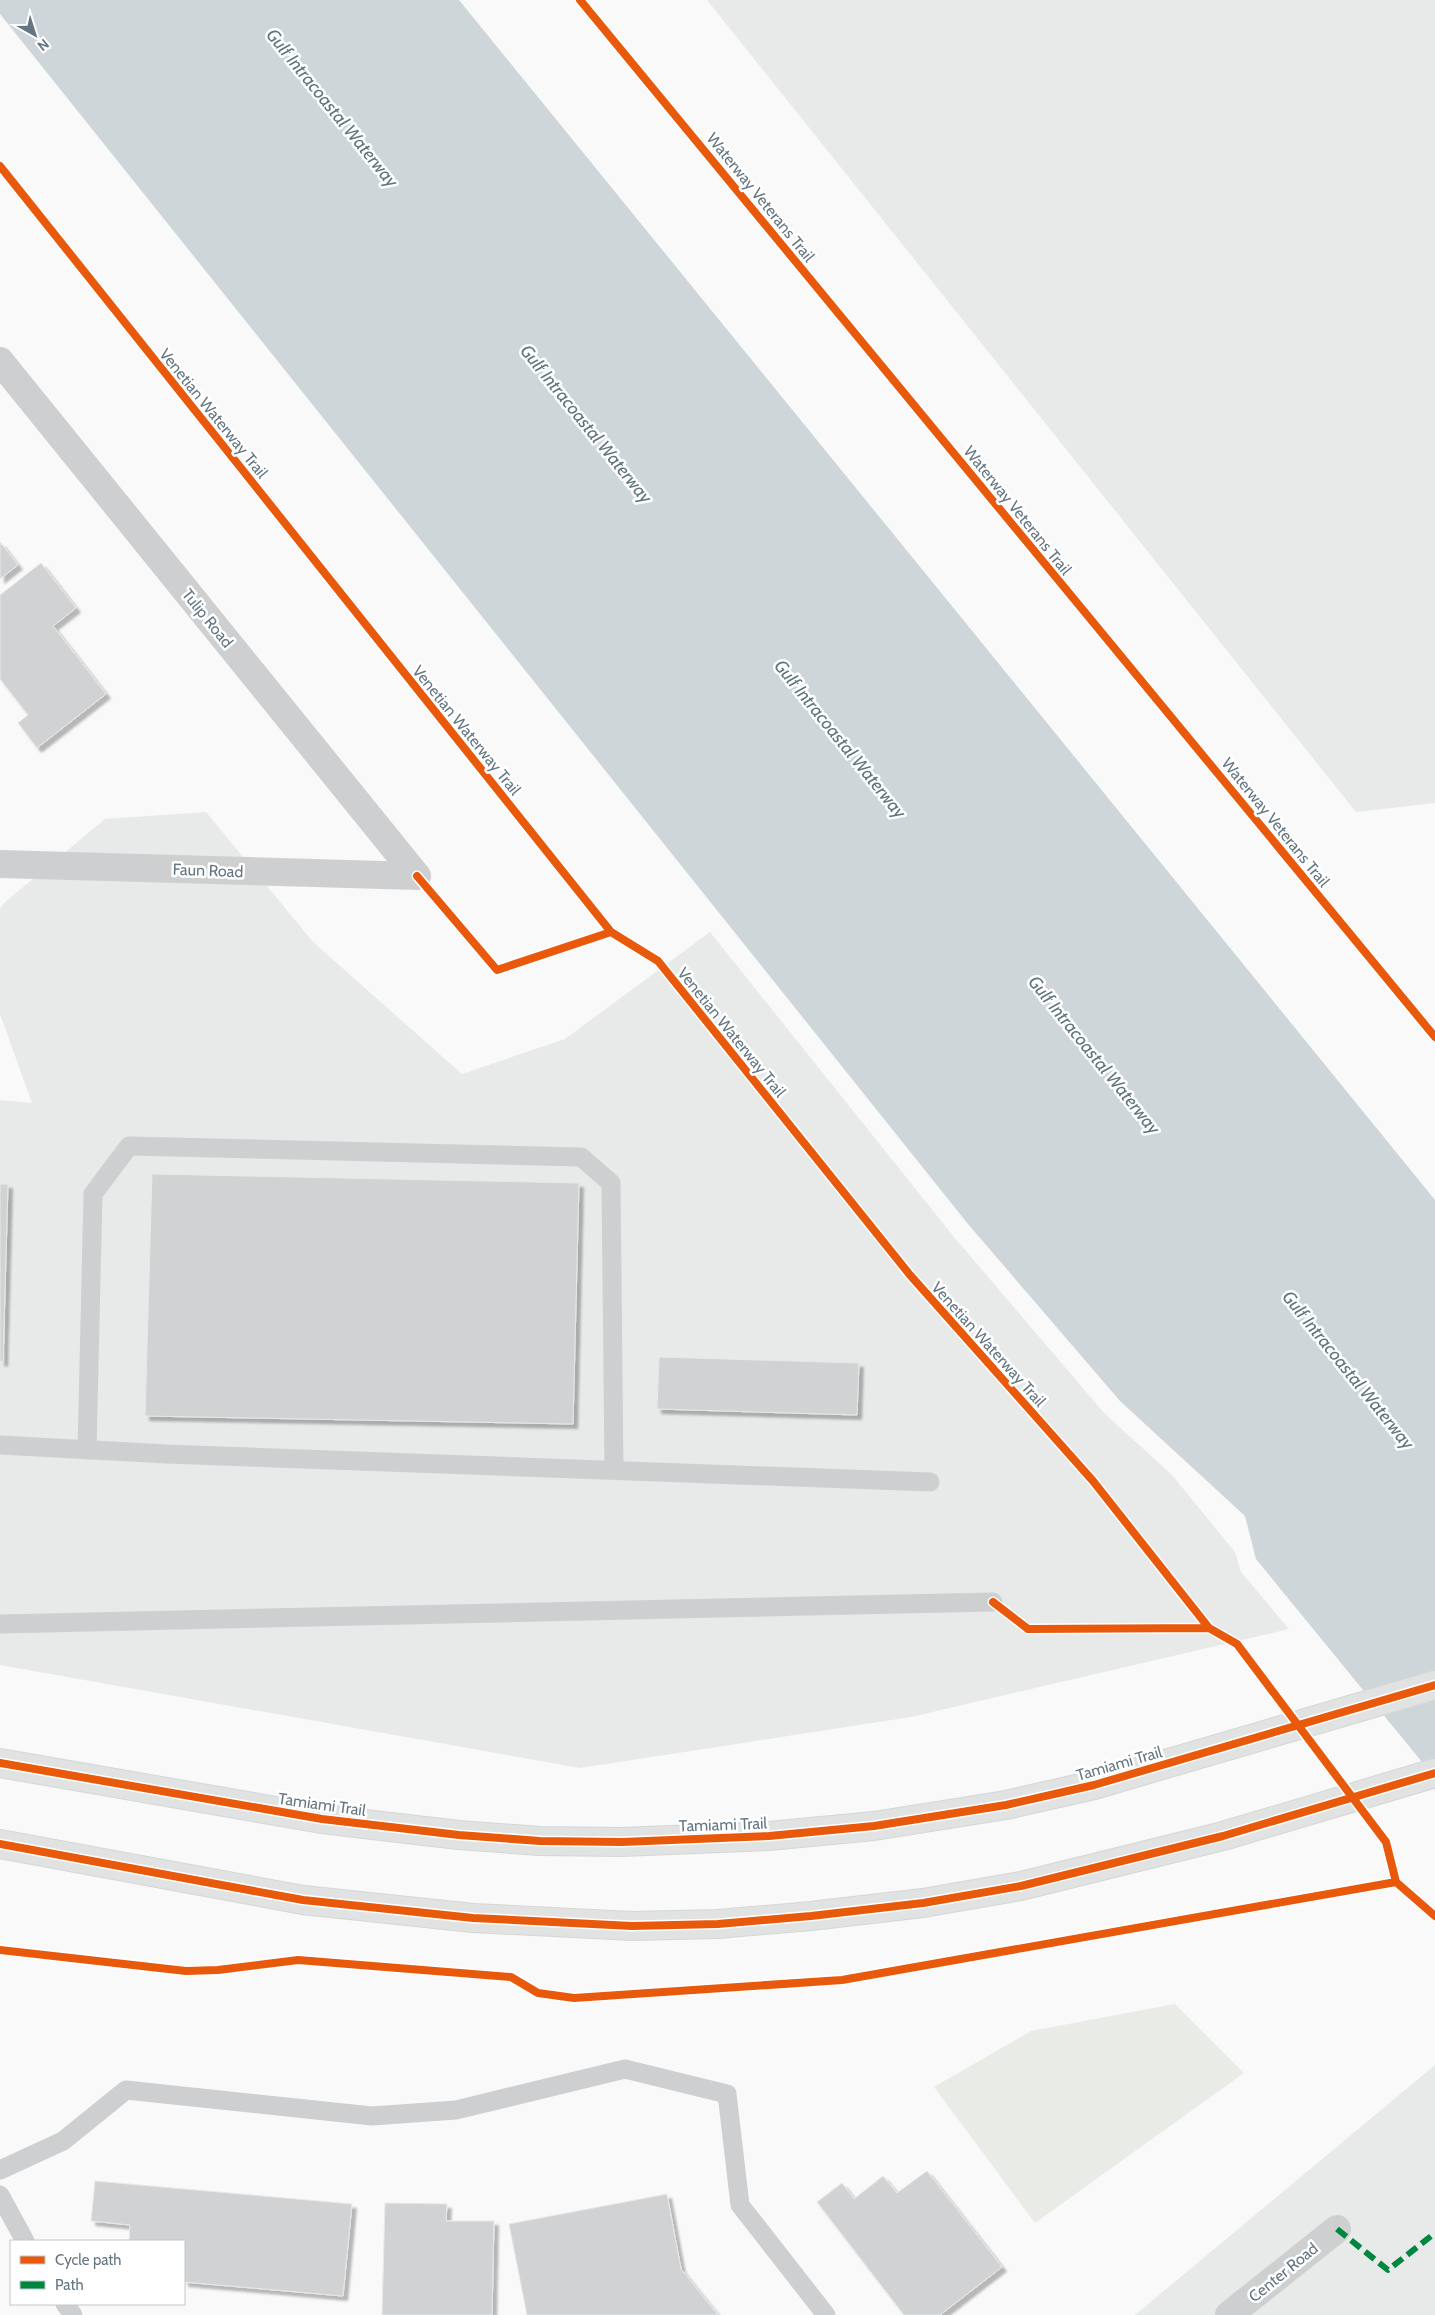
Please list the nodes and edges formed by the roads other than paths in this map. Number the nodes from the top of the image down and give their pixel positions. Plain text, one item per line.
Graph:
1 (0, 361) edge
2 (0, 864) edge
3 (417, 876) joint
4 (0, 1445) edge
5 (87, 1450) junction
6 (614, 1470) junction
7 (930, 1482) dead end
8 (993, 1602) dead end
9 (0, 1624) edge
10 (1435, 1685) edge
11 (0, 1763) edge
12 (1435, 1773) edge
13 (0, 1844) edge
14 (0, 2170) edge
15 (0, 2195) edge
16 (1337, 2229) dead end
17 (24, 2240) edge
18 (826, 2315) edge
19 (1229, 2315) edge

1 - 3 street, Tulip Road
2 - 3 street, Faun Road
4 - 5 lane
5 - 6 lane
5 - 6 lane
6 - 7 lane
8 - 9 lane
10 - 11 main road, Tamiami Trail
12 - 13 main road
14 - 18 lane
15 - 17 lane
16 - 19 street, Center Road

